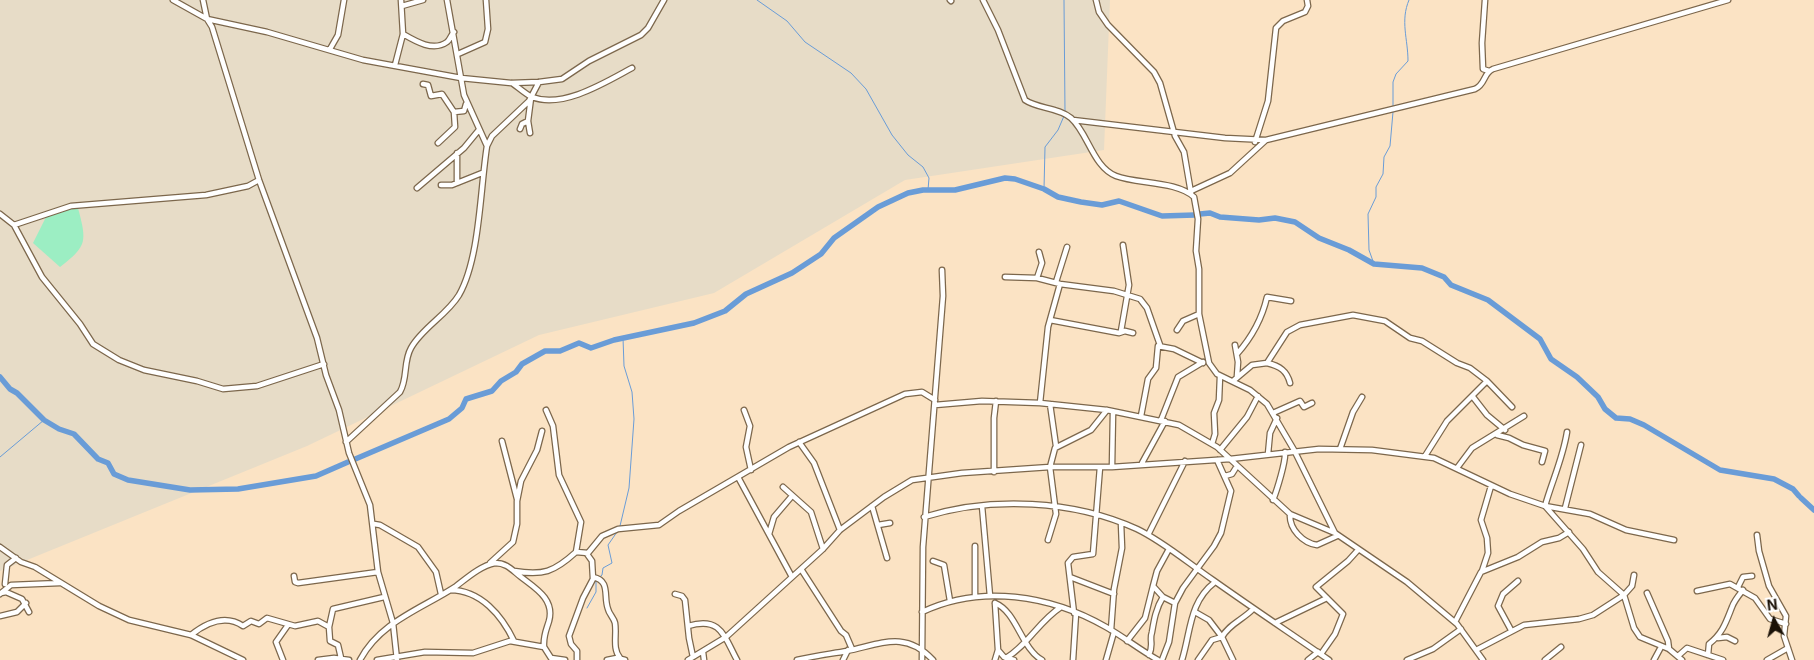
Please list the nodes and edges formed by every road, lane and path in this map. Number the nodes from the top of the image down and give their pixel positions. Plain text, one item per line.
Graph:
1 (173, 0) edge
2 (203, 0) edge
3 (344, 0) edge
4 (401, 0) edge
5 (423, 0) edge
6 (446, 0) edge
7 (486, 0) edge
8 (664, 0) edge
9 (983, 0) edge
10 (1096, 0) edge
11 (1307, 0) edge
12 (1485, 0) edge
13 (1728, 0) edge
14 (402, 6) junction
15 (207, 19) junction
16 (454, 32) junction
17 (403, 34) junction
18 (330, 49) junction
19 (458, 54) junction
20 (395, 65) junction
21 (632, 68) dead end
22 (1489, 71) junction
23 (461, 78) junction
24 (539, 82) junction
25 (511, 83) junction
26 (423, 84) dead end
27 (531, 97) junction
28 (467, 103) junction
29 (454, 112) junction
30 (1074, 120) junction
31 (528, 121) junction
32 (520, 129) dead end
33 (479, 132) junction
34 (1174, 132) junction
35 (530, 133) dead end
36 (492, 136) junction
37 (1266, 140) junction
38 (1255, 141) junction
39 (438, 143) dead end
40 (487, 146) junction
41 (1252, 150) junction
42 (457, 153) junction
43 (482, 173) junction
44 (259, 180) junction
45 (457, 183) junction
46 (441, 185) dead end
47 (417, 188) dead end
48 (1191, 193) junction
49 (0, 214) edge
50 (14, 225) junction
51 (1122, 244) dead end
52 (1067, 247) dead end
53 (1039, 252) dead end
54 (942, 270) dead end
55 (1004, 277) dead end
56 (1037, 278) junction
57 (1058, 283) junction
58 (1125, 296) junction
59 (1291, 301) dead end
60 (1199, 314) junction
61 (1050, 320) junction
62 (1177, 330) dead end
63 (1121, 332) junction
64 (1133, 333) dead end
65 (1160, 345) junction
66 (1235, 345) dead end
67 (1237, 354) junction
68 (1207, 358) junction
69 (1203, 363) junction
70 (1267, 363) junction
71 (324, 364) junction
72 (1220, 376) junction
73 (1237, 376) junction
74 (1233, 381) junction
75 (1487, 382) junction
76 (1290, 383) dead end
77 (1258, 396) junction
78 (1362, 397) dead end
79 (1473, 397) junction
80 (935, 402) junction
81 (996, 402) junction
82 (1040, 403) junction
83 (1312, 403) dead end
84 (1050, 404) junction
85 (1512, 407) dead end
86 (546, 410) dead end
87 (744, 410) dead end
88 (1107, 410) junction
89 (1113, 412) junction
90 (1273, 412) junction
91 (1141, 416) junction
92 (1524, 416) dead end
93 (1277, 418) junction
94 (1163, 421) junction
95 (1504, 430) junction
96 (542, 431) dead end
97 (1567, 432) dead end
98 (1495, 435) junction
99 (502, 441) dead end
100 (346, 442) junction
101 (799, 442) junction
102 (1212, 444) junction
103 (1056, 446) junction
104 (1581, 446) dead end
105 (1340, 449) junction
106 (1220, 450) junction
107 (1294, 450) junction
108 (1285, 452) junction
109 (1268, 454) junction
110 (1425, 456) junction
111 (1230, 459) junction
112 (1217, 460) junction
113 (1185, 461) junction
114 (1542, 462) dead end
115 (1142, 463) junction
116 (1237, 466) junction
117 (1050, 467) junction
118 (1100, 467) junction
119 (1112, 467) junction
120 (1457, 468) junction
121 (751, 470) junction
122 (994, 472) junction
123 (1225, 476) junction
124 (738, 477) junction
125 (928, 477) junction
126 (1491, 486) junction
127 (783, 487) dead end
128 (792, 496) junction
129 (517, 499) junction
130 (1273, 500) junction
131 (872, 506) junction
132 (982, 506) junction
133 (1545, 506) junction
134 (1056, 507) junction
135 (1565, 508) junction
136 (1290, 514) junction
137 (1097, 516) junction
138 (924, 517) junction
139 (890, 523) dead end
140 (1121, 523) junction
141 (374, 524) junction
142 (878, 525) junction
143 (840, 530) junction
144 (1569, 532) junction
145 (768, 534) junction
146 (1336, 534) junction
147 (1148, 535) junction
148 (1757, 535) dead end
149 (1048, 540) dead end
150 (1674, 540) dead end
151 (975, 546) dead end
152 (0, 547) edge
153 (823, 549) junction
154 (1170, 550) junction
155 (1358, 550) junction
156 (576, 552) junction
157 (587, 554) junction
158 (16, 558) junction
159 (887, 558) dead end
160 (933, 561) dead end
161 (489, 564) junction
162 (801, 569) junction
163 (1197, 569) junction
164 (514, 571) junction
165 (378, 572) junction
166 (1481, 572) junction
167 (1634, 575) dead end
168 (294, 576) dead end
169 (1752, 576) dead end
170 (593, 577) junction
171 (792, 577) junction
172 (1070, 577) junction
173 (0, 580) edge
174 (1215, 582) junction
175 (1518, 582) dead end
176 (60, 583) junction
177 (6, 585) junction
178 (1153, 586) junction
179 (1741, 588) junction
180 (449, 590) junction
181 (1697, 591) dead end
182 (1646, 593) dead end
183 (0, 594) edge
184 (442, 594) junction
185 (675, 594) dead end
186 (1114, 594) junction
187 (1624, 595) junction
188 (992, 596) junction
189 (384, 597) junction
190 (975, 597) junction
191 (1163, 598) junction
192 (1327, 598) junction
193 (950, 601) junction
194 (26, 603) junction
195 (995, 603) junction
196 (1175, 604) junction
197 (1061, 607) junction
198 (1253, 609) junction
199 (29, 612) dead end
200 (922, 612) junction
201 (1195, 612) junction
202 (1075, 613) junction
203 (0, 616) edge
204 (1454, 622) junction
205 (392, 623) junction
206 (1275, 623) junction
207 (1786, 624) junction
208 (288, 625) junction
209 (688, 626) junction
210 (329, 627) junction
211 (1461, 629) junction
212 (1511, 630) junction
213 (1112, 631) junction
214 (191, 635) junction
215 (726, 637) junction
216 (1222, 637) junction
217 (1716, 639) junction
218 (1127, 640) junction
219 (514, 641) junction
220 (1025, 641) junction
221 (1735, 641) dead end
222 (544, 647) junction
223 (1561, 647) dead end
224 (1661, 647) junction
225 (1788, 648) junction
226 (922, 649) junction
227 (1669, 649) junction
228 (850, 650) junction
229 (998, 650) junction
230 (1476, 650) junction
231 (704, 652) junction
232 (1149, 655) junction
233 (1708, 655) junction
234 (693, 657) junction
235 (1324, 657) edge
236 (341, 658) junction
237 (396, 658) edge
238 (1006, 658) junction
239 (1680, 658) edge
240 (623, 659) edge
241 (242, 660) edge
242 (283, 660) edge
243 (318, 660) edge
244 (349, 660) edge
245 (360, 660) edge
246 (377, 660) edge
247 (565, 660) edge
248 (577, 660) edge
249 (607, 660) edge
250 (688, 660) edge
251 (704, 660) edge
252 (737, 660) edge
253 (797, 660) edge
254 (844, 660) edge
255 (922, 660) edge
256 (933, 660) edge
257 (996, 660) edge
258 (1014, 660) edge
259 (1042, 660) edge
260 (1073, 660) edge
261 (1106, 660) edge
262 (1158, 660) edge
263 (1162, 660) edge
264 (1182, 660) edge
265 (1198, 660) edge
266 (1233, 660) edge
267 (1308, 660) edge
268 (1406, 660) edge
269 (1483, 660) edge
270 (1545, 660) edge
271 (1654, 660) edge
272 (1723, 660) edge
273 (1767, 660) edge
274 (1792, 660) edge

1 - 15 street
2 - 15 street
3 - 18 street
4 - 14 street
5 - 14 street
6 - 16 street
7 - 19 street
8 - 24 street
9 - 30 street
10 - 34 street
11 - 38 street
12 - 22 street
13 - 22 street
14 - 17 street
15 - 18 street
15 - 44 street
16 - 17 street
16 - 19 street
17 - 20 street
18 - 20 street
19 - 23 street
20 - 23 street
21 - 27 street
22 - 37 street
23 - 25 street
23 - 28 street
24 - 25 street
24 - 27 street
25 - 27 street
26 - 29 street
27 - 31 street
27 - 36 street
28 - 29 street
28 - 33 street
29 - 39 street
30 - 34 street
30 - 48 street
31 - 32 street
31 - 35 street
33 - 36 street
33 - 40 street
33 - 42 street
34 - 38 street
34 - 48 street
36 - 40 street
37 - 38 street
37 - 41 street
38 - 41 street
40 - 43 street
41 - 48 street
42 - 45 street
42 - 47 street
43 - 45 street
43 - 100 street
44 - 50 street
44 - 71 street
45 - 46 street
48 - 60 street
49 - 50 street
50 - 71 street
51 - 58 street
52 - 57 street
53 - 56 street
54 - 80 street
55 - 56 street
56 - 57 street
57 - 58 street
57 - 61 street
58 - 63 street
58 - 65 street
59 - 67 street
60 - 62 street
60 - 68 street
61 - 63 street
61 - 82 street
63 - 64 street
65 - 69 street
65 - 91 street
66 - 67 street
67 - 73 street
68 - 69 street
68 - 72 street
69 - 94 street
70 - 73 street
70 - 75 street
70 - 76 street
71 - 100 street
72 - 74 street
72 - 102 street
73 - 74 street
74 - 77 street
75 - 79 street
75 - 85 street
77 - 90 street
77 - 106 street
78 - 105 street
79 - 95 street
79 - 110 street
80 - 81 street
80 - 101 street
80 - 125 street
81 - 82 street
81 - 122 street
82 - 84 street
83 - 90 street
84 - 88 street
84 - 103 street
86 - 156 street
87 - 121 street
88 - 89 street
88 - 103 street
89 - 91 street
89 - 119 street
90 - 93 street
91 - 94 street
92 - 95 street
93 - 107 street
93 - 109 street
94 - 102 street
94 - 115 street
95 - 98 street
96 - 129 street
97 - 133 street
98 - 114 street
98 - 120 street
99 - 129 street
100 - 141 street
101 - 121 street
101 - 143 street
102 - 106 street
103 - 117 street
104 - 135 street
105 - 107 street
105 - 110 street
106 - 111 street
107 - 108 street
107 - 146 street
108 - 109 street
108 - 130 street
109 - 111 street
110 - 120 street
111 - 112 street
111 - 116 street
112 - 113 street
112 - 123 street
113 - 115 street
113 - 147 street
115 - 119 street
116 - 123 street
116 - 130 street
117 - 118 street
117 - 122 street
117 - 134 street
118 - 119 street
118 - 137 street
120 - 126 street
121 - 124 street
122 - 125 street
123 - 163 street
124 - 145 street
124 - 157 street
125 - 131 street
125 - 138 street
126 - 133 street
126 - 166 street
127 - 128 street
128 - 145 street
128 - 153 street
129 - 161 street
130 - 136 street
131 - 142 street
131 - 143 street
132 - 134 street
132 - 138 street
132 - 188 street
133 - 135 street
133 - 144 street
134 - 137 street
134 - 149 street
135 - 150 street
136 - 146 street
136 - 146 street
137 - 140 street
137 - 172 street
138 - 200 street
139 - 142 street
140 - 147 street
140 - 186 street
141 - 165 street
141 - 184 street
142 - 159 street
143 - 153 street
144 - 166 street
144 - 187 street
145 - 171 street
146 - 155 street
147 - 154 street
148 - 207 street
151 - 190 street
152 - 158 street
153 - 162 street
154 - 163 street
154 - 178 street
155 - 192 street
155 - 204 street
156 - 157 street
156 - 164 street
157 - 170 street
158 - 176 street
158 - 177 street
160 - 193 street
161 - 164 street
161 - 180 street
162 - 171 street
162 - 228 street
163 - 174 street
163 - 196 street
164 - 222 street
165 - 168 street
165 - 189 street
166 - 204 street
167 - 187 street
169 - 179 street
170 - 240 street
170 - 248 street
171 - 215 street
172 - 186 street
172 - 202 street
173 - 177 street
174 - 198 street
174 - 201 street
175 - 212 street
176 - 177 street
176 - 214 street
177 - 183 street
178 - 191 street
178 - 218 street
179 - 181 street
179 - 207 street
179 - 217 street
180 - 184 street
180 - 219 street
182 - 227 street
183 - 194 street
184 - 205 street
185 - 209 street
186 - 213 street
187 - 212 street
187 - 224 street
188 - 190 street
188 - 195 street
188 - 197 street
189 - 205 street
189 - 210 street
190 - 193 street
191 - 196 street
191 - 232 street
192 - 206 street
192 - 235 street
193 - 200 street
194 - 199 street
194 - 203 street
195 - 220 street
195 - 229 street
196 - 263 street
197 - 202 street
197 - 220 street
198 - 206 street
198 - 216 street
200 - 226 street
201 - 216 street
201 - 264 street
202 - 213 street
202 - 260 street
204 - 211 street
205 - 237 street
205 - 245 street
206 - 235 street
207 - 225 street
208 - 210 street
208 - 214 street
208 - 242 street
209 - 215 street
209 - 234 street
210 - 236 street
211 - 230 street
211 - 268 street
212 - 230 street
213 - 218 street
213 - 261 street
214 - 241 street
215 - 231 street
215 - 252 street
216 - 265 street
216 - 266 street
217 - 221 street
217 - 233 street
218 - 232 street
219 - 222 street
219 - 237 street
220 - 238 street
220 - 259 street
222 - 247 street
223 - 270 street
224 - 227 street
224 - 271 street
225 - 273 street
225 - 274 street
226 - 228 street
226 - 255 street
226 - 256 street
227 - 239 street
228 - 253 street
228 - 254 street
229 - 238 street
229 - 257 street
230 - 269 street
231 - 234 street
231 - 251 street
232 - 262 street
233 - 239 street
233 - 272 street
234 - 250 street
235 - 267 street
236 - 243 street
236 - 244 street
237 - 246 street
238 - 258 street
240 - 249 street

